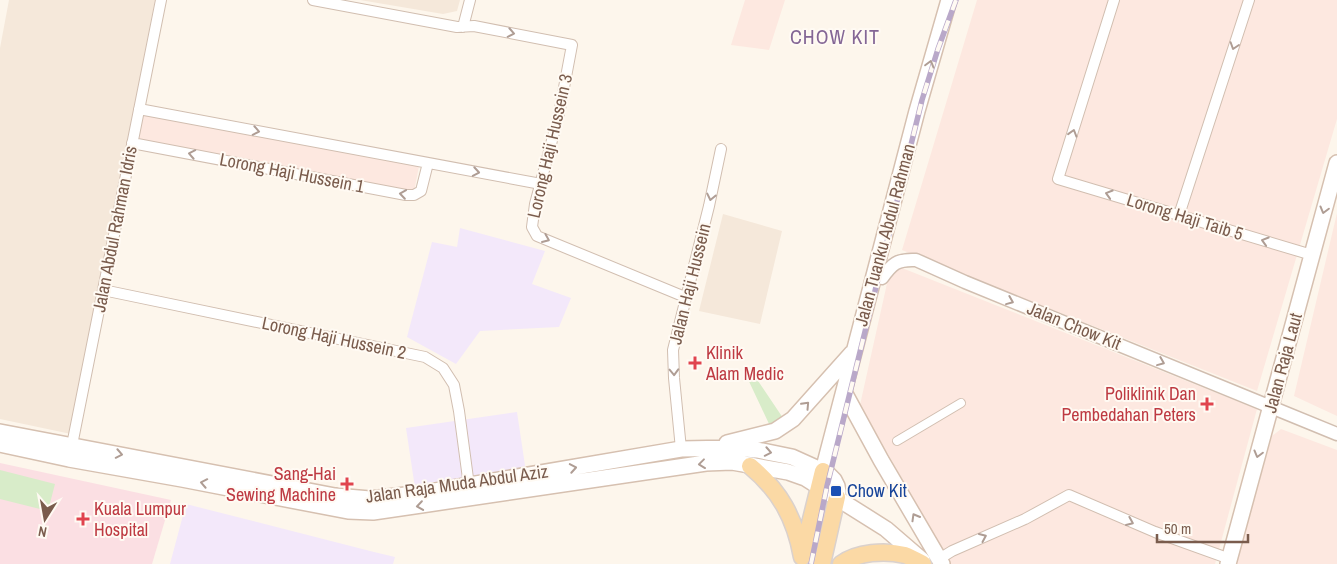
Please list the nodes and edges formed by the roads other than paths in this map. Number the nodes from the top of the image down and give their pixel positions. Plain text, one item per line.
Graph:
1 (161, 0) edge
2 (314, 0) edge
3 (470, 0) edge
4 (949, 0) edge
5 (1114, 0) edge
6 (1249, 0) edge
7 (463, 27) junction
8 (139, 109) junction
9 (132, 143) junction
10 (720, 149) dead end
11 (428, 163) junction
12 (1337, 163) edge
13 (541, 184) junction
14 (1179, 215) junction
15 (888, 226) junction
16 (1312, 255) junction
17 (882, 278) junction
18 (103, 290) junction
19 (685, 297) junction
20 (855, 350) junction
21 (848, 376) junction
22 (844, 392) junction
23 (961, 403) dead end
24 (1271, 406) junction
25 (0, 432) edge
26 (1337, 434) edge
27 (897, 441) dead end
28 (0, 444) edge
29 (681, 450) junction
30 (70, 452) junction
31 (750, 466) junction
32 (821, 479) junction
33 (469, 486) junction
34 (837, 497) junction
35 (801, 560) edge
36 (936, 562) edge
37 (1229, 562) edge
38 (822, 564) edge
39 (841, 564) edge
40 (923, 564) edge

1 - 8 street, Jalan Abdul Rahman Idris
2 - 7 street
3 - 7 street
15 -> 4 main road, Jalan Tuanku Abdul Rahman
14 -> 5 street, Lorong Haji Taib 5
6 -> 14 street
7 -> 13 street, Lorong Haji Hussein 3
8 - 9 street, Jalan Abdul Rahman Idris
8 -> 11 street, Lorong Haji Hussein 1
11 -> 9 street, Lorong Haji Hussein 1
9 - 18 street, Jalan Abdul Rahman Idris
10 -> 19 street, Jalan Haji Hussein
11 -> 13 street, Lorong Haji Hussein 1
12 -> 16 main road, Jalan Raja Laut
13 -> 19 street, Lorong Haji Hussein 3
16 -> 14 street, Lorong Haji Taib 5
15 - 17 main road
15 - 20 main road, Jalan Tuanku Abdul Rahman
16 - 24 main road, Jalan Raja Laut
17 - 21 main road
17 -> 24 street, Jalan Chow Kit
18 - 30 street, Jalan Abdul Rahman Idris
18 - 33 street, Lorong Haji Hussein 2
19 -> 29 street, Jalan Haji Hussein
20 - 21 main road, Jalan Tuanku Abdul Rahman
29 -> 20 main road
21 - 22 main road, Jalan Tuanku Abdul Rahman
22 - 32 main road, Jalan Tuanku Abdul Rahman
36 -> 22 main road
23 - 27 street
24 - 26 street, Jalan Chow Kit
24 -> 37 main road, Jalan Raja Laut
25 - 30 main road, Jalan Raja Muda Abdul Aziz
28 - 30 main road, Jalan Raja Muda Abdul Aziz
29 -> 32 main road, Jalan Raja Muda Abdul Aziz
33 -> 29 main road, Jalan Raja Muda Abdul Aziz
31 -> 30 main road, Jalan Raja Muda Abdul Aziz
30 -> 33 main road, Jalan Raja Muda Abdul Aziz
31 - 32 main road, Jalan Raja Muda Abdul Aziz
31 - 35 main road
32 - 34 main road
32 - 35 main road
34 - 36 main road
34 - 38 main road
36 -> 37 street
39 - 40 main road

